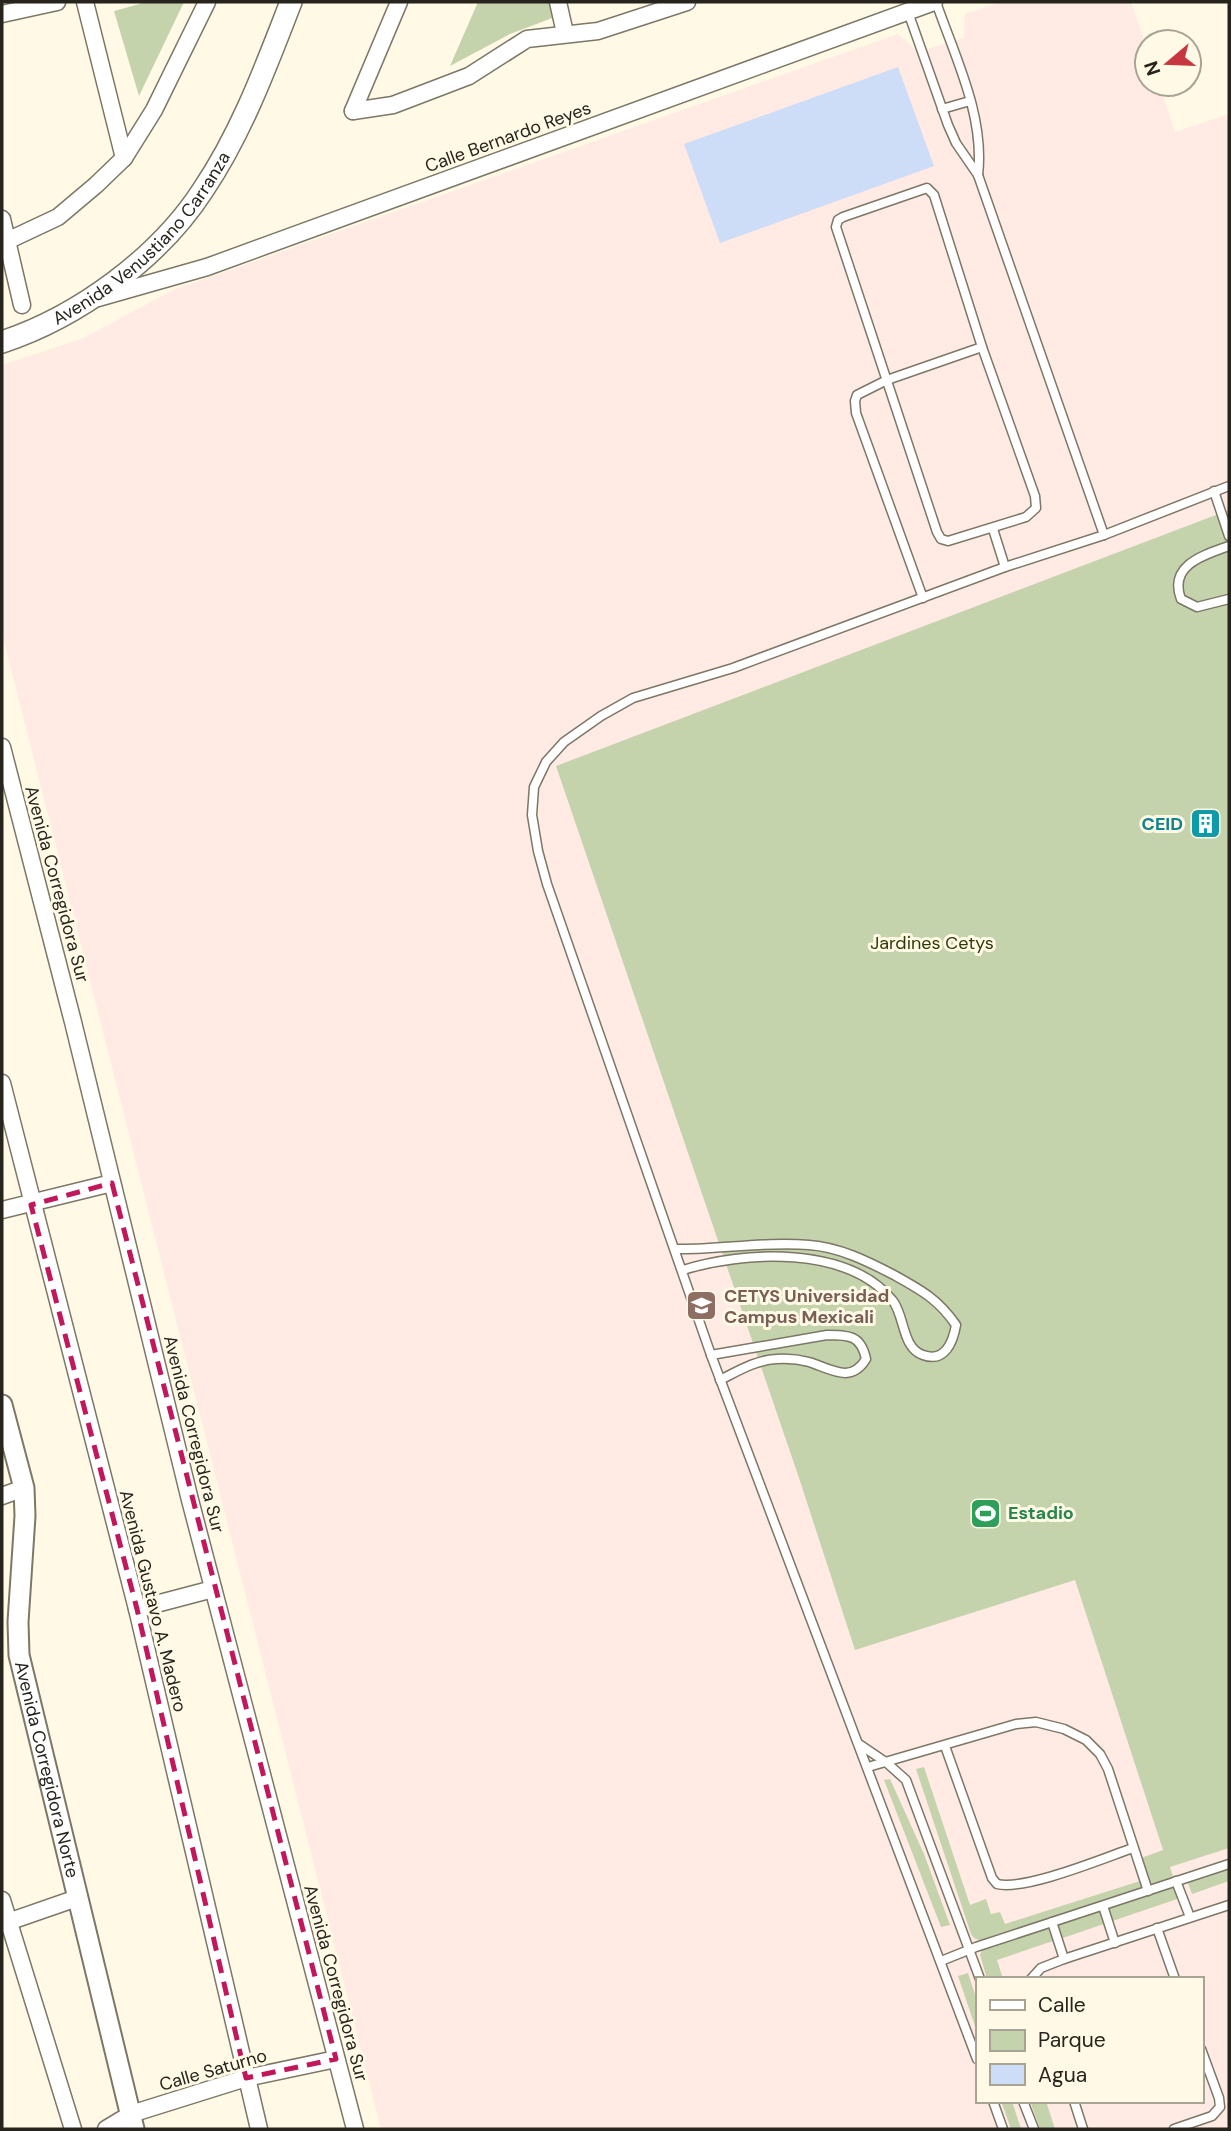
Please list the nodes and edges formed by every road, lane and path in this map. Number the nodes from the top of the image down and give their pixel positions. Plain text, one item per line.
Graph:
1 (57, 2) edge
2 (85, 2) edge
3 (207, 2) edge
4 (291, 2) edge
5 (303, 2) edge
6 (399, 2) edge
7 (558, 2) edge
8 (687, 2) edge
9 (924, 5) edge
10 (2, 14) edge
11 (565, 33) junction
12 (252, 101) junction
13 (970, 101) junction
14 (942, 109) junction
15 (124, 158) junction
16 (978, 176) junction
17 (2, 219) edge
18 (7, 241) junction
19 (92, 299) junction
20 (22, 305) dead end
21 (2, 342) edge
22 (982, 347) junction
23 (887, 380) junction
24 (1229, 486) edge
25 (1214, 491) junction
26 (993, 529) junction
27 (1104, 535) junction
28 (1229, 536) edge
29 (1229, 546) edge
30 (1005, 567) junction
31 (923, 598) junction
32 (1229, 599) edge
33 (2, 747) edge
34 (6, 781) edge
35 (2, 1083) edge
36 (112, 1183) junction
37 (31, 1205) junction
38 (2, 1210) edge
39 (675, 1249) junction
40 (682, 1270) junction
41 (711, 1356) junction
42 (720, 1380) junction
43 (2, 1405) edge
44 (24, 1488) junction
45 (2, 1496) edge
46 (213, 1589) junction
47 (137, 1609) junction
48 (859, 1744) junction
49 (945, 1746) junction
50 (887, 1763) junction
51 (868, 1767) junction
52 (1133, 1847) junction
53 (1229, 1864) edge
54 (1176, 1881) junction
55 (1148, 1891) junction
56 (77, 1898) junction
57 (2, 1900) edge
58 (1229, 1905) edge
59 (1103, 1906) junction
60 (1190, 1917) junction
61 (5, 1923) edge
62 (1052, 1923) junction
63 (1157, 1928) junction
64 (1115, 1943) junction
65 (970, 1950) junction
66 (1064, 1959) junction
67 (941, 1961) junction
68 (979, 1977) edge
69 (1033, 1977) edge
70 (1174, 1977) edge
71 (1203, 2054) edge
72 (976, 2056) edge
73 (336, 2059) junction
74 (246, 2078) junction
75 (994, 2103) edge
76 (1024, 2103) edge
77 (1075, 2103) edge
78 (132, 2122) edge
79 (73, 2129) edge
80 (106, 2129) edge
81 (259, 2129) edge
82 (355, 2129) edge
83 (1003, 2129) edge
84 (1034, 2129) edge
85 (1083, 2129) edge
86 (1174, 2129) edge

1 - 10 street
2 - 15 street
3 - 15 street
4 - 12 main road, Avenida Venustiano Carranza
5 - 12 main road, Avenida Venustiano Carranza
6 - 11 street
7 - 11 street
8 - 11 street
9 - 13 lane
9 - 14 lane
9 - 19 street, Calle Bernardo Reyes
12 - 19 main road, Avenida Venustiano Carranza
13 - 14 lane
13 - 16 lane
14 - 16 lane
15 - 18 street
16 - 27 lane
17 - 18 street
18 - 20 street
19 - 21 main road, Avenida Venustiano Carranza
22 - 23 lane
22 - 23 lane
22 - 26 lane
23 - 26 lane
23 - 31 lane
24 - 25 lane
25 - 27 lane
25 - 28 lane
26 - 30 lane
27 - 30 lane
29 - 32 lane
30 - 31 lane
31 - 39 lane
33 - 34 street, Avenida Corregidora Sur
34 - 36 street, Avenida Corregidora Sur
35 - 37 street, Avenida Gustavo A. Madero
36 - 37 street
36 - 46 street, Avenida Corregidora Sur
37 - 38 street
37 - 47 street, Avenida Gustavo A. Madero
39 - 40 lane
39 - 40 lane
40 - 41 lane
41 - 42 lane
41 - 42 lane
42 - 48 lane
43 - 44 street, Avenida Corregidora Norte
44 - 45 street
44 - 56 street, Avenida Corregidora Norte
46 - 47 street
46 - 73 street, Avenida Corregidora Sur
47 - 74 street, Avenida Gustavo A. Madero
48 - 50 lane
48 - 51 lane
49 - 50 lane
49 - 52 lane
49 - 52 lane
50 - 51 lane
50 - 65 lane
51 - 67 lane
52 - 55 lane
53 - 54 lane
54 - 55 lane
54 - 60 lane
55 - 59 lane
56 - 61 street
56 - 78 street, Avenida Corregidora Norte
57 - 61 street
58 - 60 lane
59 - 62 lane
59 - 64 lane
60 - 63 lane
61 - 79 street
62 - 65 lane
62 - 66 lane
63 - 64 lane
63 - 70 lane
64 - 66 lane
65 - 67 lane
65 - 68 lane
66 - 69 lane
67 - 72 lane
71 - 86 lane
73 - 74 street, Calle Saturno
73 - 82 street, Avenida Corregidora Sur
74 - 78 street, Calle Saturno
74 - 81 street, Avenida Gustavo A. Madero
75 - 83 lane
76 - 84 lane
77 - 85 lane
78 - 80 street, Calle Saturno

